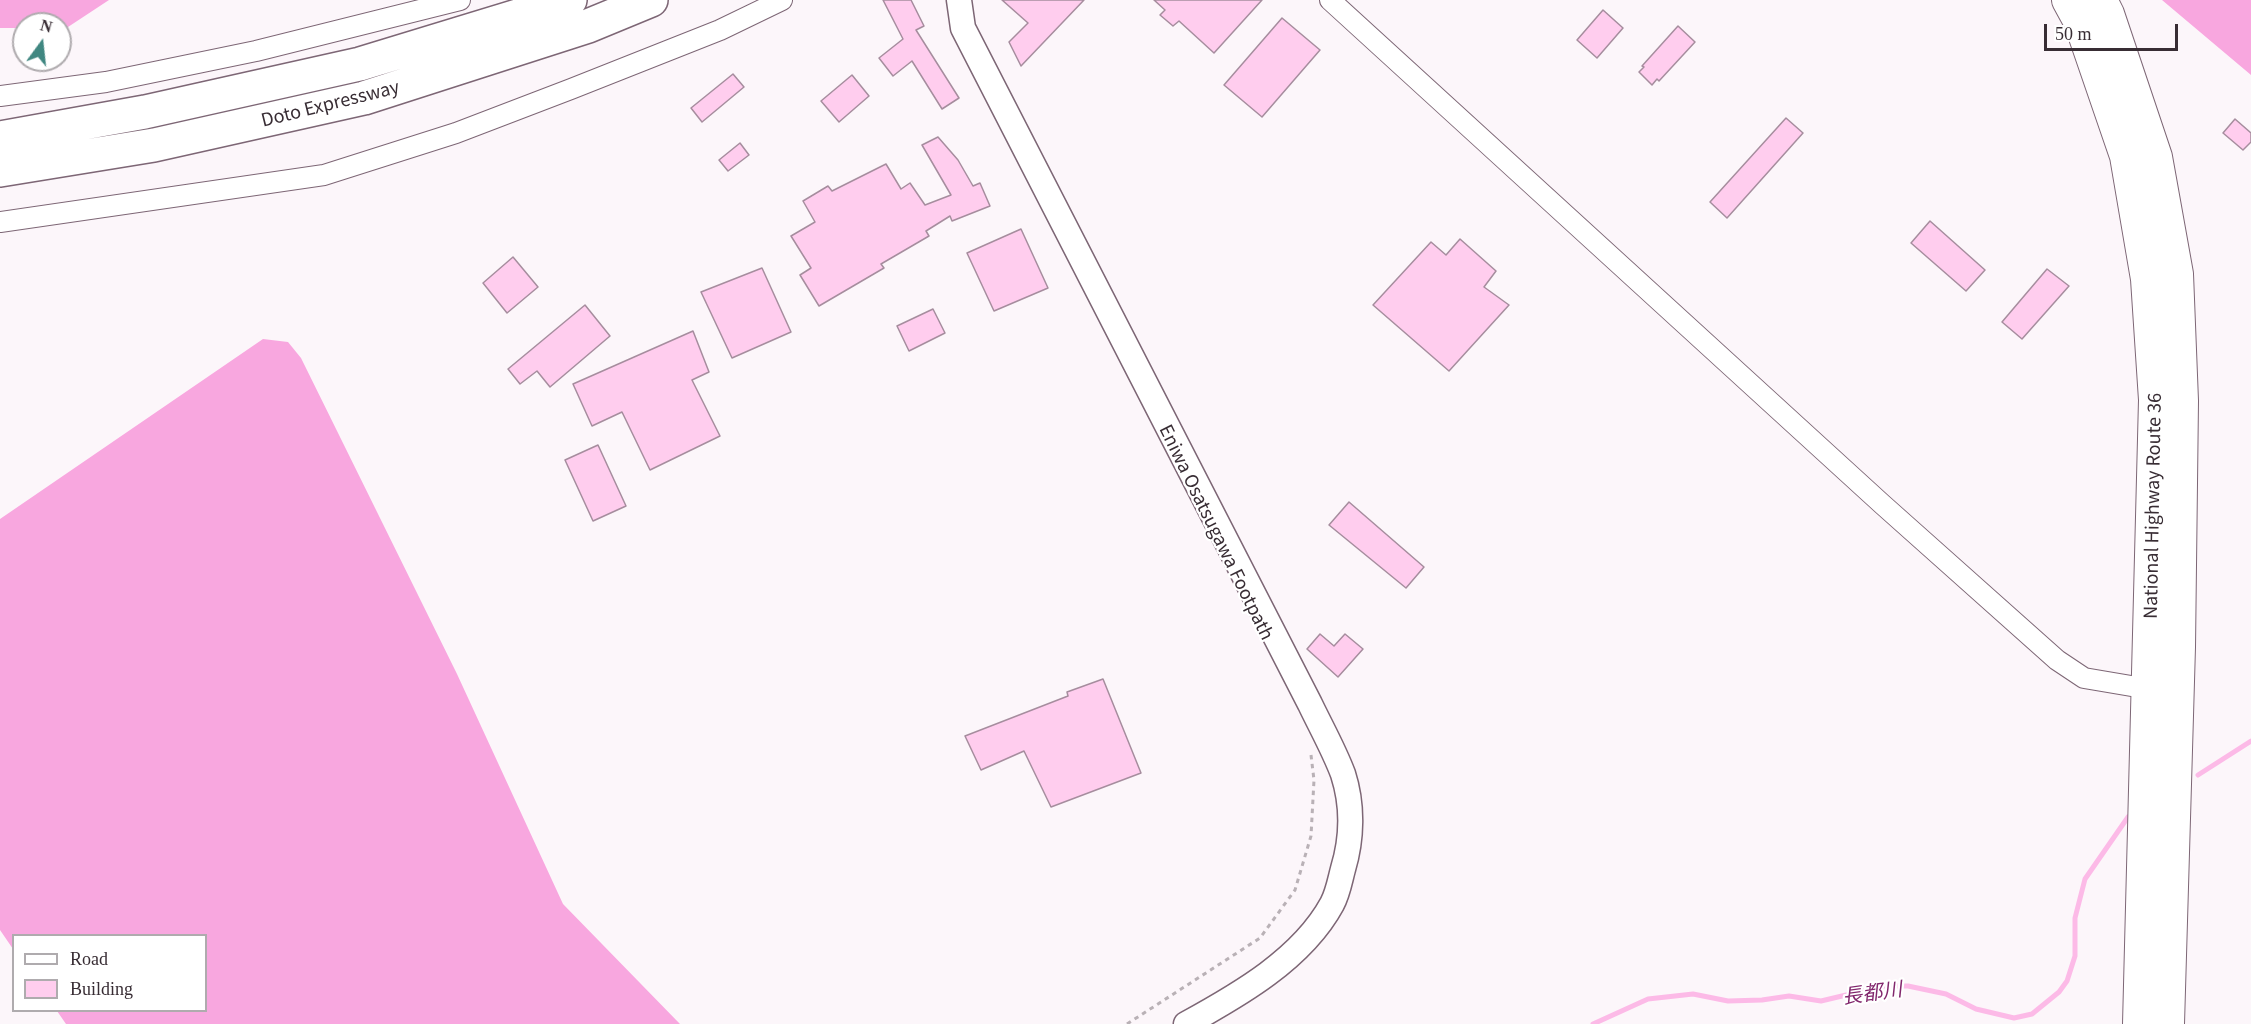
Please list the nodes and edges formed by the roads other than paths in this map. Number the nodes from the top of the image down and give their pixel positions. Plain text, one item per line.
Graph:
1 (460, 0) edge
2 (570, 0) edge
3 (651, 0) edge
4 (782, 0) edge
5 (959, 0) edge
6 (1330, 0) edge
7 (2068, 0) edge
8 (2101, 0) edge
9 (0, 96) edge
10 (0, 138) edge
11 (0, 171) edge
12 (0, 222) edge
13 (2149, 689) junction
14 (1186, 1024) edge
15 (2139, 1024) edge
16 (2168, 1024) edge

1 - 9 street
2 - 10 highway, Doto Expressway
3 - 11 highway, Doto Expressway
4 - 12 street
5 - 14 street
6 - 13 street
7 - 13 highway, National Highway Route 36
8 - 16 highway, National Highway Route 36
13 - 15 highway, National Highway Route 36

